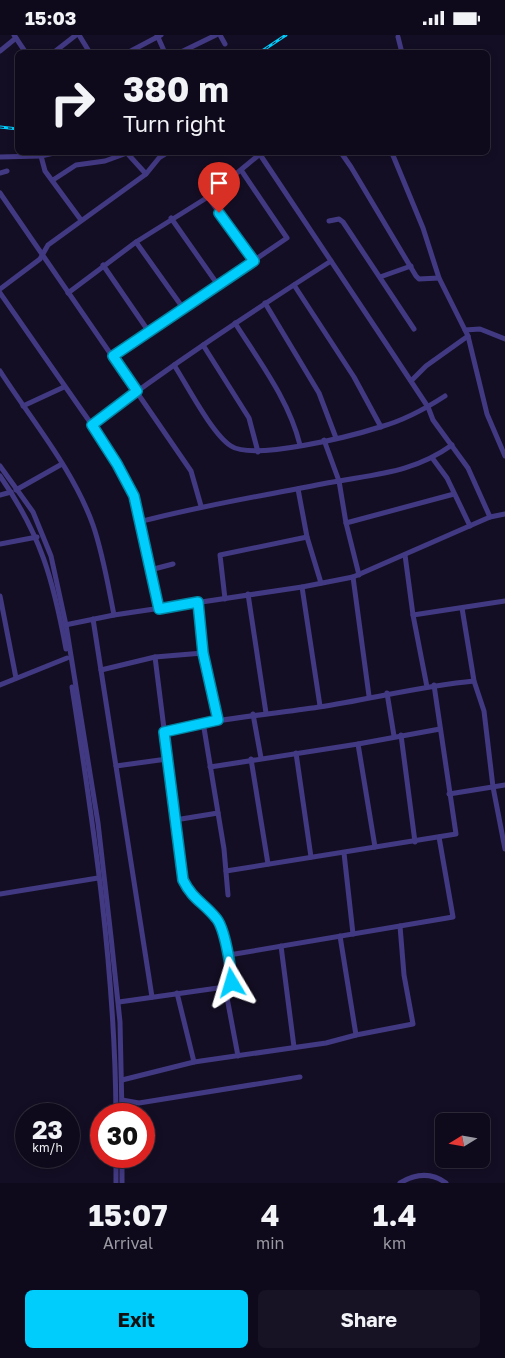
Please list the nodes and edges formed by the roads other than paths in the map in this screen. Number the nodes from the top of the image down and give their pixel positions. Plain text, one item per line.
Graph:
1 (159, 35) edge
2 (218, 35) edge
3 (80, 36) edge
4 (15, 37) edge
5 (398, 37) dead end
6 (225, 44) dead end
7 (24, 50) edge
8 (58, 50) edge
9 (88, 50) edge
10 (132, 50) edge
11 (164, 50) edge
12 (186, 50) edge
13 (401, 50) edge
14 (0, 51) edge
15 (45, 155) edge
16 (121, 155) edge
17 (129, 155) edge
18 (164, 155) edge
19 (258, 155) edge
20 (261, 155) edge
21 (342, 155) edge
22 (393, 155) edge
23 (41, 156) junction
24 (0, 157) edge
25 (240, 170) junction
26 (7, 171) dead end
27 (0, 173) edge
28 (146, 174) junction
29 (52, 180) junction
30 (0, 193) edge
31 (208, 197) junction
32 (171, 218) junction
33 (81, 219) junction
34 (329, 221) dead end
35 (136, 242) junction
36 (42, 256) junction
37 (254, 261) junction
38 (331, 261) junction
39 (102, 265) junction
40 (410, 266) junction
41 (380, 277) junction
42 (439, 278) junction
43 (218, 285) junction
44 (294, 285) junction
45 (0, 289) edge
46 (0, 293) edge
47 (68, 293) junction
48 (265, 303) junction
49 (183, 308) junction
50 (235, 323) junction
51 (414, 329) dead end
52 (465, 330) junction
53 (149, 331) junction
54 (468, 336) junction
55 (505, 339) edge
56 (203, 345) junction
57 (113, 356) junction
58 (174, 365) junction
59 (0, 371) edge
60 (411, 381) junction
61 (64, 387) junction
62 (137, 391) junction
63 (444, 395) dead end
64 (23, 406) junction
65 (428, 407) junction
66 (92, 425) junction
67 (381, 427) junction
68 (336, 438) junction
69 (324, 440) junction
70 (300, 445) junction
71 (452, 445) junction
72 (258, 452) junction
73 (505, 456) edge
74 (433, 459) junction
75 (62, 464) junction
76 (0, 466) edge
77 (0, 476) edge
78 (339, 481) junction
79 (298, 489) junction
80 (14, 491) junction
81 (454, 494) junction
82 (0, 495) edge
83 (201, 506) junction
84 (505, 514) edge
85 (490, 517) junction
86 (139, 522) junction
87 (346, 523) junction
88 (470, 526) junction
89 (36, 537) junction
90 (307, 537) junction
91 (0, 544) edge
92 (405, 555) junction
93 (173, 564) dead end
94 (150, 570) junction
95 (356, 576) junction
96 (321, 583) junction
97 (302, 587) junction
98 (248, 594) junction
99 (0, 596) edge
100 (225, 599) junction
101 (505, 601) edge
102 (198, 602) junction
103 (159, 609) junction
104 (462, 609) junction
105 (114, 615) junction
106 (412, 615) junction
107 (93, 619) junction
108 (64, 625) junction
109 (203, 653) junction
110 (155, 657) junction
111 (67, 658) junction
112 (101, 670) junction
113 (16, 678) junction
114 (474, 681) junction
115 (0, 685) edge
116 (434, 685) junction
117 (427, 687) junction
118 (387, 693) junction
119 (369, 696) junction
120 (320, 707) junction
121 (266, 713) junction
122 (253, 714) junction
123 (218, 720) junction
124 (203, 722) junction
125 (440, 729) junction
126 (164, 732) junction
127 (401, 735) junction
128 (394, 737) junction
129 (358, 744) junction
130 (296, 753) junction
131 (167, 759) junction
132 (251, 759) junction
133 (261, 759) junction
134 (116, 766) junction
135 (210, 767) junction
136 (505, 785) edge
137 (493, 787) junction
138 (449, 794) junction
139 (218, 813) junction
140 (176, 820) junction
141 (439, 837) junction
142 (415, 842) junction
143 (375, 847) junction
144 (505, 849) edge
145 (344, 853) junction
146 (311, 857) junction
147 (268, 864) junction
148 (226, 871) junction
149 (98, 877) junction
150 (0, 895) edge
151 (228, 895) dead end
152 (400, 926) junction
153 (353, 933) junction
154 (340, 936) junction
155 (281, 946) junction
156 (229, 955) junction
157 (225, 987) junction
158 (176, 993) junction
159 (152, 997) junction
160 (119, 1003) junction
161 (356, 1035) junction
162 (294, 1047) junction
163 (238, 1056) junction
164 (194, 1062) junction
165 (300, 1077) dead end
166 (122, 1080) junction
167 (122, 1100) joint
168 (116, 1103) edge
169 (116, 1168) edge
170 (122, 1168) edge
171 (116, 1183) edge
172 (122, 1183) edge
173 (400, 1183) edge
174 (446, 1183) edge

1 - 10 street
1 - 11 street
2 - 6 street
2 - 12 street
3 - 8 street
3 - 9 street
4 - 7 street
4 - 14 street
5 - 13 street
15 - 23 street
16 - 29 street
17 - 28 street
18 - 28 street
19 - 25 street
20 - 38 street
21 - 40 street
22 - 42 street
23 - 24 street
23 - 29 street
25 - 31 street
25 - 37 street
26 - 27 street
28 - 33 street
29 - 33 street
30 - 36 street
31 - 32 street
31 - 37 street
32 - 35 street
32 - 43 street
33 - 36 street
34 - 41 street
35 - 39 street
35 - 49 street
36 - 45 street
36 - 47 street
37 - 43 street
38 - 44 street
38 - 60 street
39 - 47 street
39 - 53 street
40 - 41 street
40 - 42 street
41 - 51 street
42 - 52 street
43 - 49 street
44 - 48 street
44 - 67 street
46 - 61 street
47 - 57 street
48 - 50 street
48 - 68 street
49 - 53 street
50 - 56 street
50 - 70 street
52 - 54 street
52 - 55 street
53 - 57 street
54 - 60 street
54 - 73 street
56 - 58 street
56 - 72 street
57 - 62 street
58 - 62 street
58 - 72 street
59 - 64 street
60 - 65 street
61 - 64 street
61 - 66 street
62 - 66 street
62 - 83 street
63 - 65 street
64 - 75 street
65 - 67 street
65 - 71 street
66 - 86 street
67 - 68 street
68 - 69 street
69 - 70 street
69 - 78 street
70 - 72 street
71 - 74 street
71 - 85 street
74 - 78 street
74 - 81 street
75 - 80 street
75 - 105 street
76 - 80 street
77 - 80 street
78 - 79 street
78 - 87 street
79 - 83 street
79 - 90 street
80 - 82 street
80 - 89 street
80 - 108 street
81 - 87 street
81 - 88 street
83 - 86 street
84 - 85 street
85 - 88 street
86 - 94 street
87 - 95 street
88 - 92 street
89 - 91 street
89 - 108 street
90 - 96 street
90 - 100 street
92 - 95 street
92 - 106 street
93 - 94 street
94 - 103 street
95 - 96 street
95 - 119 street
96 - 97 street
97 - 98 street
97 - 120 street
98 - 100 street
98 - 121 street
99 - 113 street
100 - 102 street
101 - 104 street
102 - 103 street
102 - 109 street
103 - 105 street
104 - 106 street
104 - 114 street
105 - 107 street
106 - 117 street
107 - 108 street
107 - 112 street
108 - 111 street
108 - 160 street
109 - 110 street
109 - 123 street
110 - 112 street
110 - 126 street
111 - 113 street
111 - 149 street
112 - 134 street
113 - 115 street
114 - 116 street
114 - 137 street
116 - 117 street
116 - 125 street
117 - 118 street
118 - 119 street
118 - 128 street
119 - 120 street
120 - 121 street
121 - 122 street
122 - 123 street
122 - 133 street
123 - 124 street
124 - 126 street
124 - 135 street
125 - 127 street
125 - 138 street
126 - 131 street
127 - 128 street
127 - 142 street
128 - 129 street
129 - 130 street
129 - 143 street
130 - 133 street
130 - 146 street
131 - 134 street
131 - 140 street
132 - 133 street
132 - 135 street
132 - 147 street
134 - 159 street
135 - 139 street
136 - 137 street
137 - 138 street
137 - 144 street
138 - 141 street
139 - 140 street
139 - 148 street
140 - 156 street
141 - 142 street
141 - 152 street
142 - 143 street
143 - 145 street
145 - 146 street
145 - 153 street
146 - 147 street
147 - 148 street
148 - 151 street
149 - 150 street
149 - 168 street
152 - 153 street
152 - 161 street
153 - 154 street
154 - 155 street
154 - 161 street
155 - 156 street
155 - 162 street
156 - 157 street
157 - 158 street
157 - 163 street
158 - 159 street
158 - 164 street
159 - 160 street
160 - 166 street
161 - 162 street
162 - 163 street
163 - 164 street
164 - 166 street
165 - 167 street
166 - 167 street
169 - 171 street
170 - 172 street
173 - 174 street

